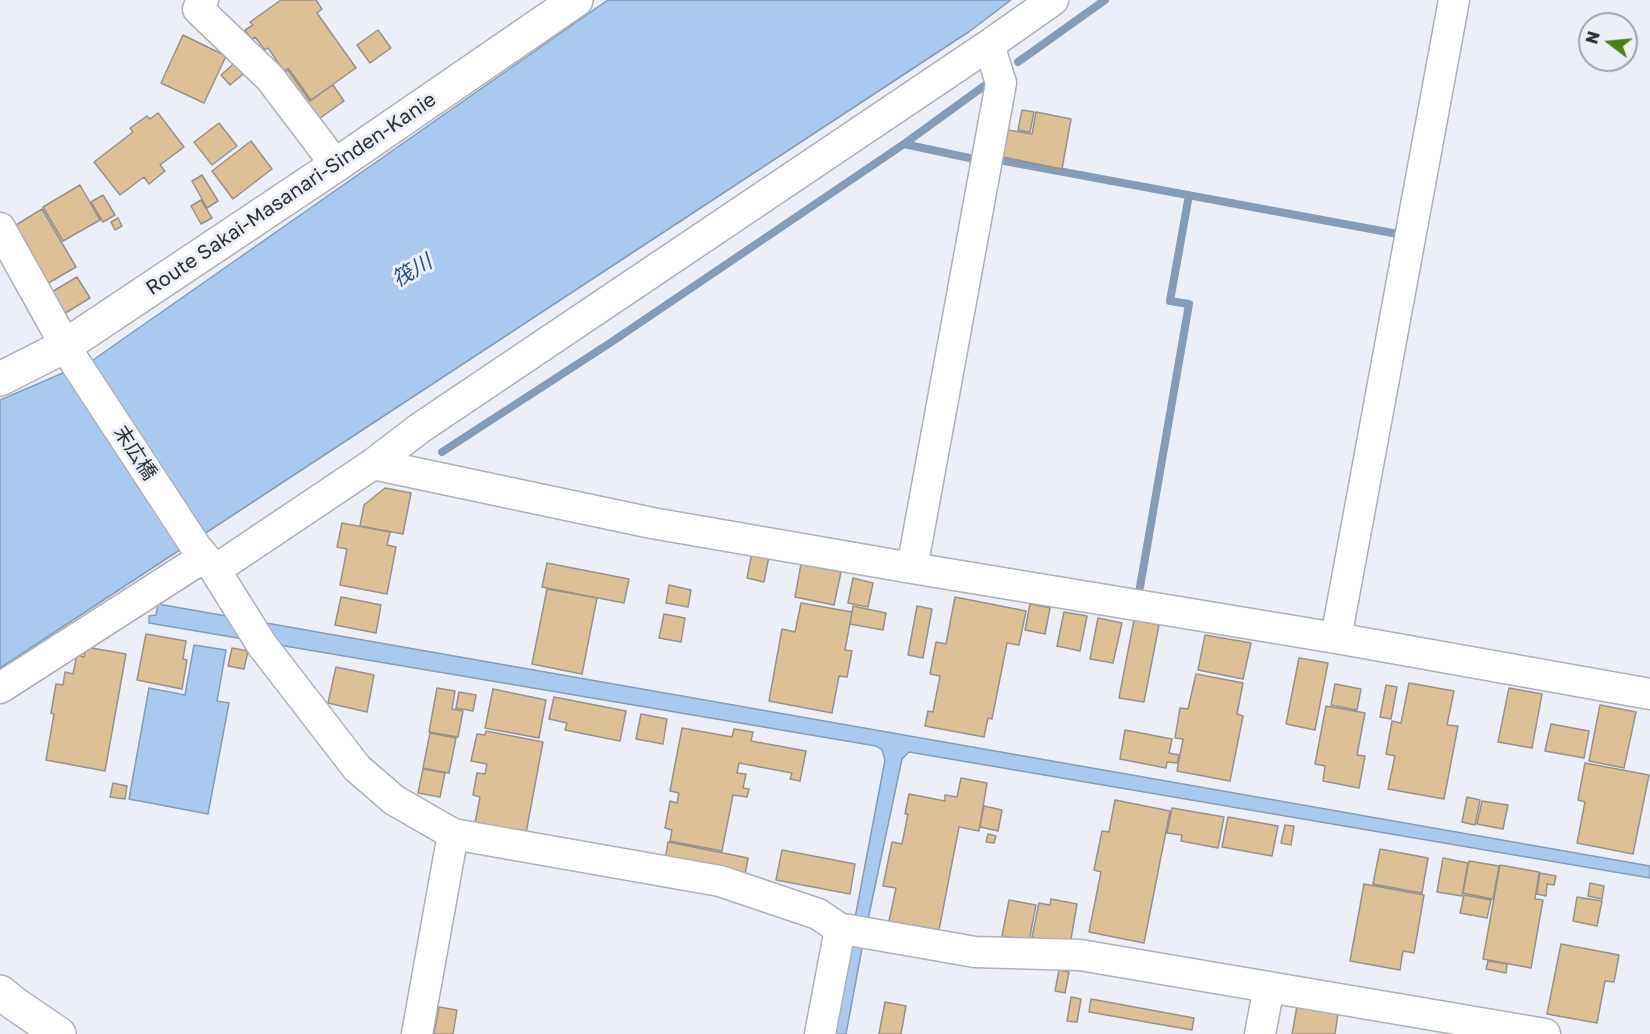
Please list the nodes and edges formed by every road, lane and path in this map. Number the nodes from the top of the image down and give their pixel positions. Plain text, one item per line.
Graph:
1 (203, 0) edge
2 (576, 0) edge
3 (1053, 0) edge
4 (1454, 0) edge
5 (989, 45) junction
6 (336, 165) junction
7 (0, 228) edge
8 (69, 353) junction
9 (0, 379) edge
10 (374, 464) junction
11 (205, 558) junction
12 (912, 568) junction
13 (1336, 638) junction
14 (0, 688) edge
15 (1650, 694) edge
16 (453, 834) junction
17 (853, 931) junction
18 (1269, 987) junction
19 (0, 992) edge
20 (59, 1034) edge
21 (417, 1034) edge
22 (820, 1034) edge
23 (1260, 1034) edge
24 (1545, 1034) edge

1 - 6 street
2 - 6 main road, Route Sakai-Masanari-Sinden-Kanie
3 - 5 street
4 - 13 street
5 - 10 street
5 - 12 street
6 - 8 main road, Route Sakai-Masanari-Sinden-Kanie
7 - 8 street, 末広橋
8 - 9 main road, Route Sakai-Masanari-Sinden-Kanie
8 - 11 street, 末広橋
10 - 11 street
10 - 12 street
11 - 14 street
11 - 16 street, 末広橋
12 - 13 street
13 - 15 street
16 - 17 street, 末広橋
16 - 21 street
17 - 18 street
17 - 22 street
18 - 23 street
18 - 24 street
19 - 20 main road

